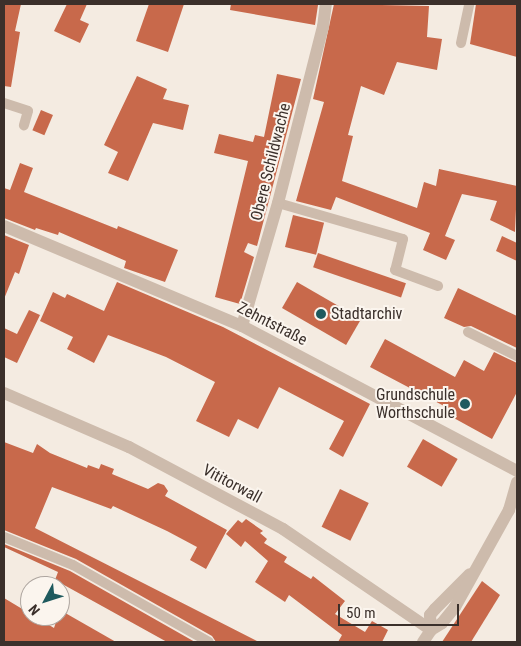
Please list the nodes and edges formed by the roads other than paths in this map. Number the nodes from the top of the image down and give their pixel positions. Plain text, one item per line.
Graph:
1 (326, 4) edge
2 (469, 4) edge
3 (461, 43) dead end
4 (4, 103) edge
5 (24, 125) dead end
6 (278, 203) junction
7 (4, 226) edge
8 (438, 286) dead end
9 (242, 326) junction
10 (468, 332) dead end
11 (517, 356) edge
12 (4, 393) edge
13 (517, 471) edge
14 (517, 482) edge
15 (4, 537) edge
16 (431, 630) junction
17 (209, 642) edge
18 (423, 642) edge

1 - 6 street, Obere Schildwache
2 - 3 lane
4 - 5 lane
6 - 8 lane
6 - 9 street, Obere Schildwache
7 - 9 street, Zehntstraße
9 - 13 street, Zehntstraße
10 - 11 lane
12 - 16 street, Vititorwall
14 - 16 street
15 - 17 lane
16 - 18 street

